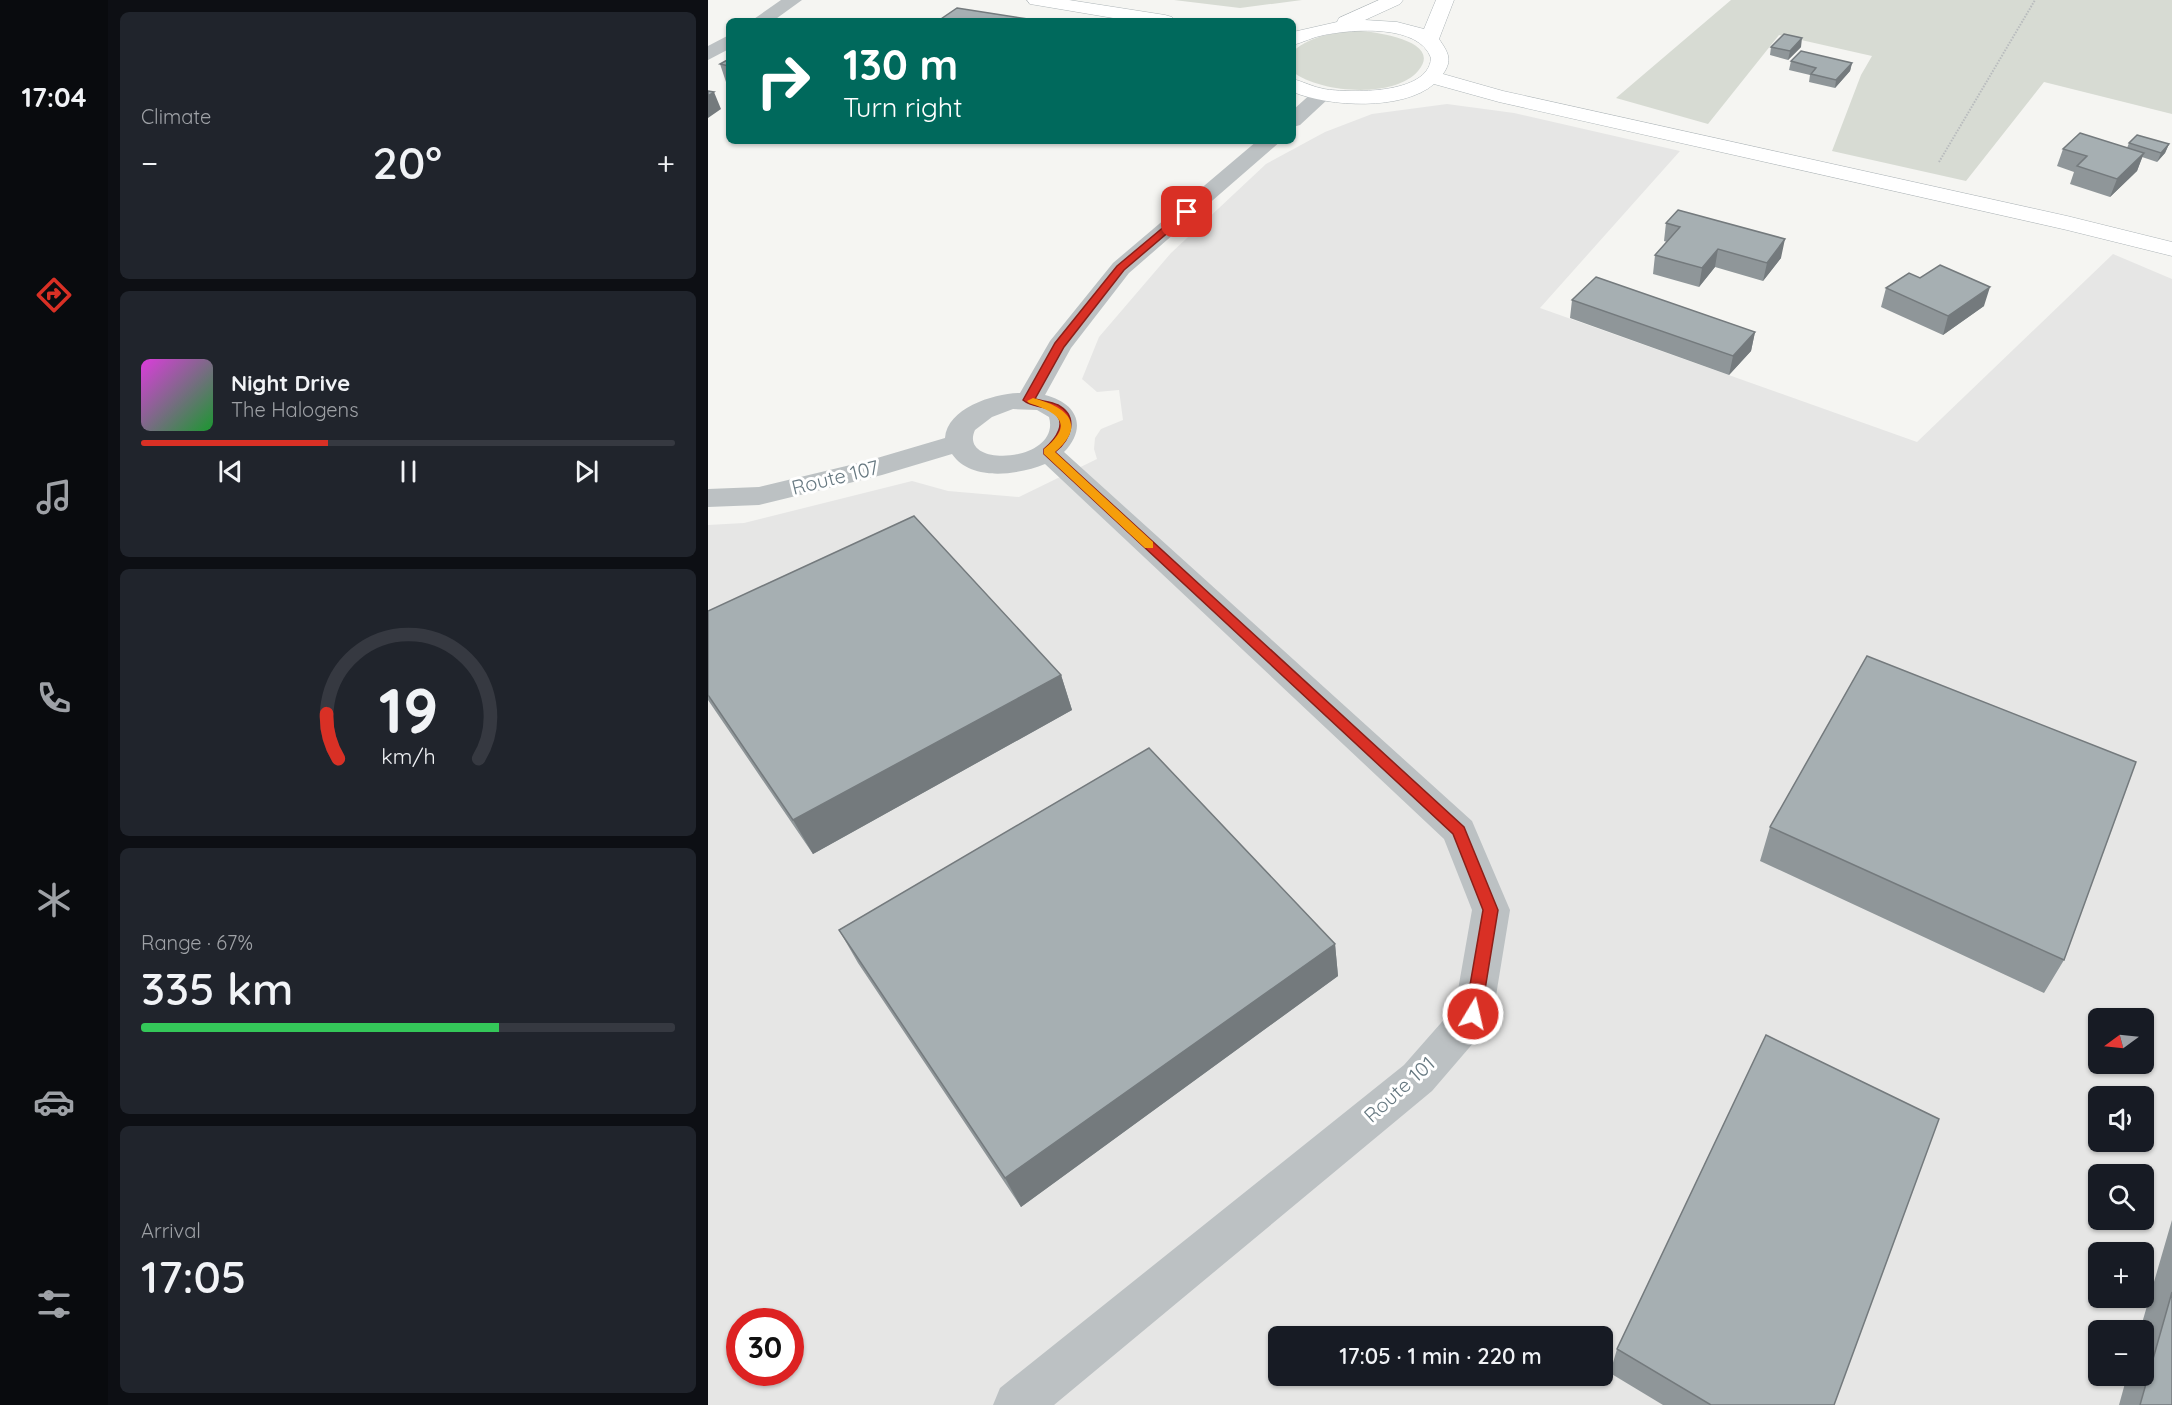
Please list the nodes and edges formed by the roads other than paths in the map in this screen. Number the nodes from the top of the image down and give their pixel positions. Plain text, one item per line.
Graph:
1 (793, 0) edge
2 (1036, 0) edge
3 (1394, 0) edge
4 (1445, 0) edge
5 (765, 18) edge
6 (1147, 18) edge
7 (1336, 26) junction
8 (1296, 38) edge
9 (1429, 41) junction
10 (726, 43) edge
11 (708, 54) edge
12 (1432, 76) junction
13 (1296, 86) edge
14 (1321, 95) junction
15 (1296, 118) edge
16 (1266, 144) edge
17 (2172, 249) edge
18 (1029, 400) junction
19 (960, 442) junction
20 (1048, 452) junction
21 (708, 498) edge
22 (1017, 1405) edge

1 - 5 street
2 - 6 main road
3 - 7 main road
4 - 9 main road
7 - 8 main road
7 - 9 main road
9 - 12 main road
10 - 11 street
12 - 14 main road
12 - 17 main road
13 - 14 main road
14 - 15 street
16 - 18 street
18 - 19 street
18 - 20 street
19 - 20 street
19 - 21 street, Route 107
20 - 22 street, Route 101

